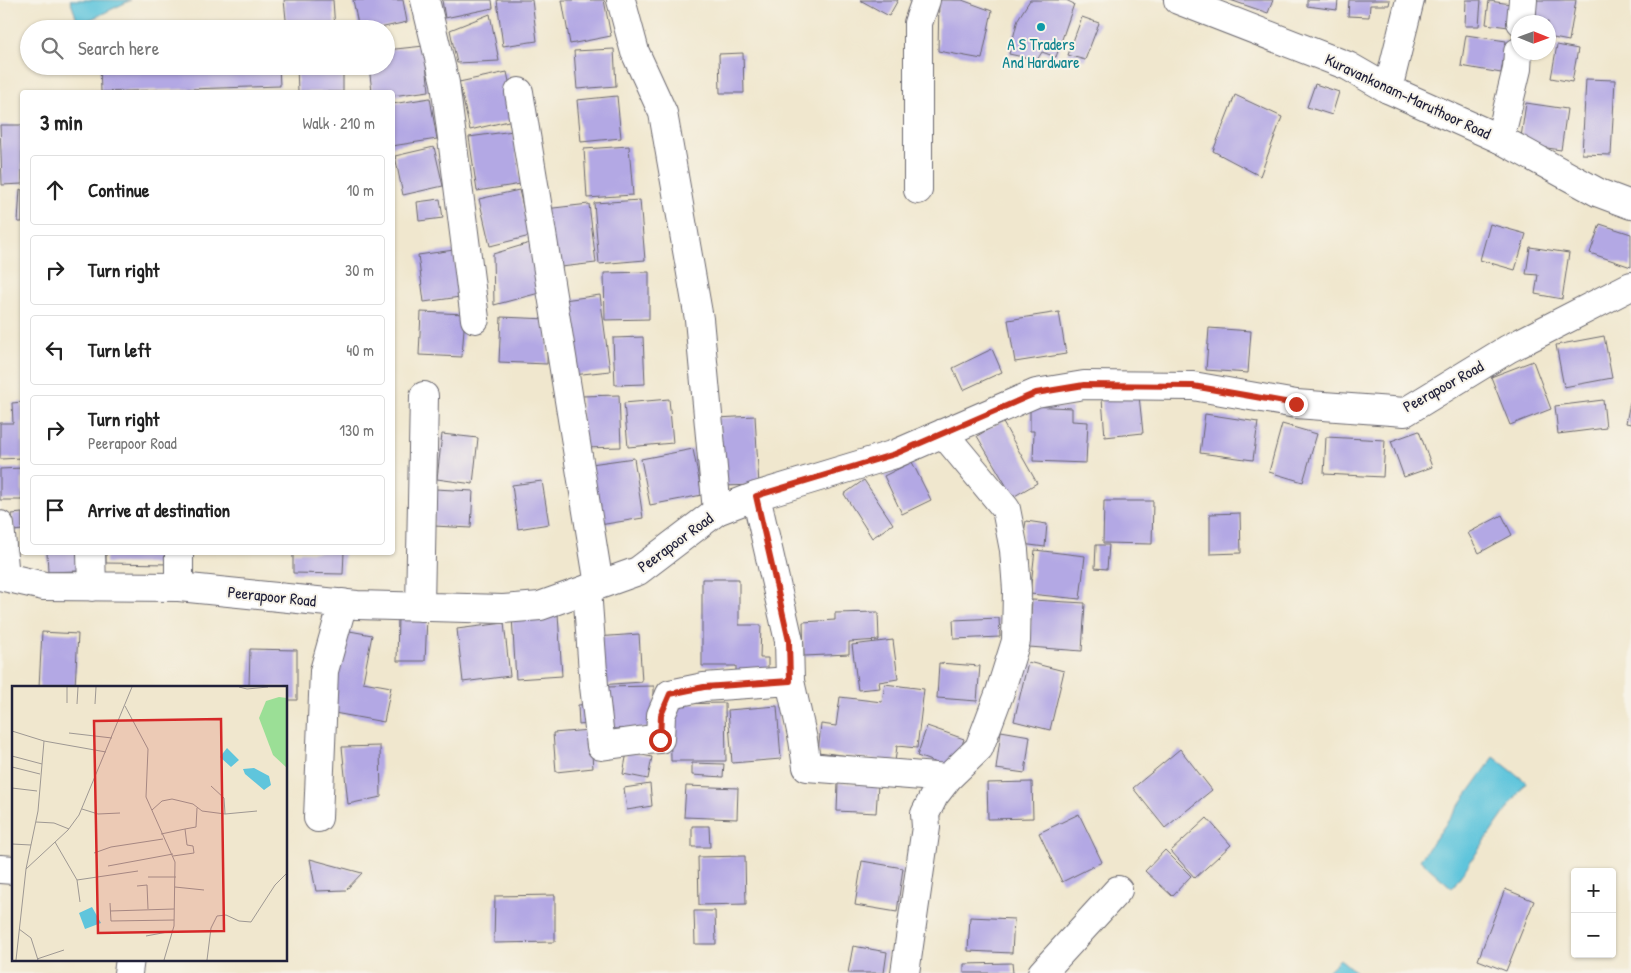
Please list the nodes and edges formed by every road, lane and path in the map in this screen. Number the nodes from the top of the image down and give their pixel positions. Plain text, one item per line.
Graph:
1 (426, 0) edge
2 (621, 0) edge
3 (926, 0) edge
4 (1178, 0) edge
5 (1410, 0) edge
6 (1523, 0) edge
7 (1522, 15) edge
8 (1518, 60) edge
9 (1388, 89) junction
10 (519, 92) dead end
11 (1500, 139) junction
12 (918, 190) dead end
13 (1631, 205) edge
14 (1631, 286) edge
15 (475, 319) dead end
16 (424, 396) dead end
17 (943, 433) junction
18 (756, 496) junction
19 (717, 510) junction
20 (0, 525) edge
21 (91, 555) edge
22 (179, 555) edge
23 (3, 576) edge
24 (92, 586) junction
25 (179, 587) junction
26 (593, 587) junction
27 (343, 603) junction
28 (420, 607) junction
29 (790, 681) junction
30 (948, 778) junction
31 (318, 818) dead end
32 (1118, 890) dead end
33 (130, 960) edge
34 (128, 973) edge
35 (905, 973) edge
36 (1042, 973) edge

1 - 15 street
2 - 19 street
3 - 12 street
4 - 9 street, Kuravankonam-Maruthoor Road
5 - 9 street
6 - 7 street
8 - 11 street
9 - 11 street, Kuravankonam-Maruthoor Road
10 - 26 street
11 - 13 street, Kuravankonam-Maruthoor Road
14 - 17 street, Peerapoor Road
16 - 28 street
17 - 18 street, Peerapoor Road
17 - 30 street
18 - 19 street, Peerapoor Road
18 - 29 street
19 - 26 street, Peerapoor Road
20 - 23 street
21 - 24 street
22 - 25 street
23 - 24 street, Peerapoor Road
24 - 25 street, Peerapoor Road
25 - 27 street, Peerapoor Road
26 - 28 street, Peerapoor Road
26 - 29 street
27 - 28 street, Peerapoor Road
27 - 31 street
29 - 30 street
30 - 35 street
32 - 36 street
33 - 34 street

